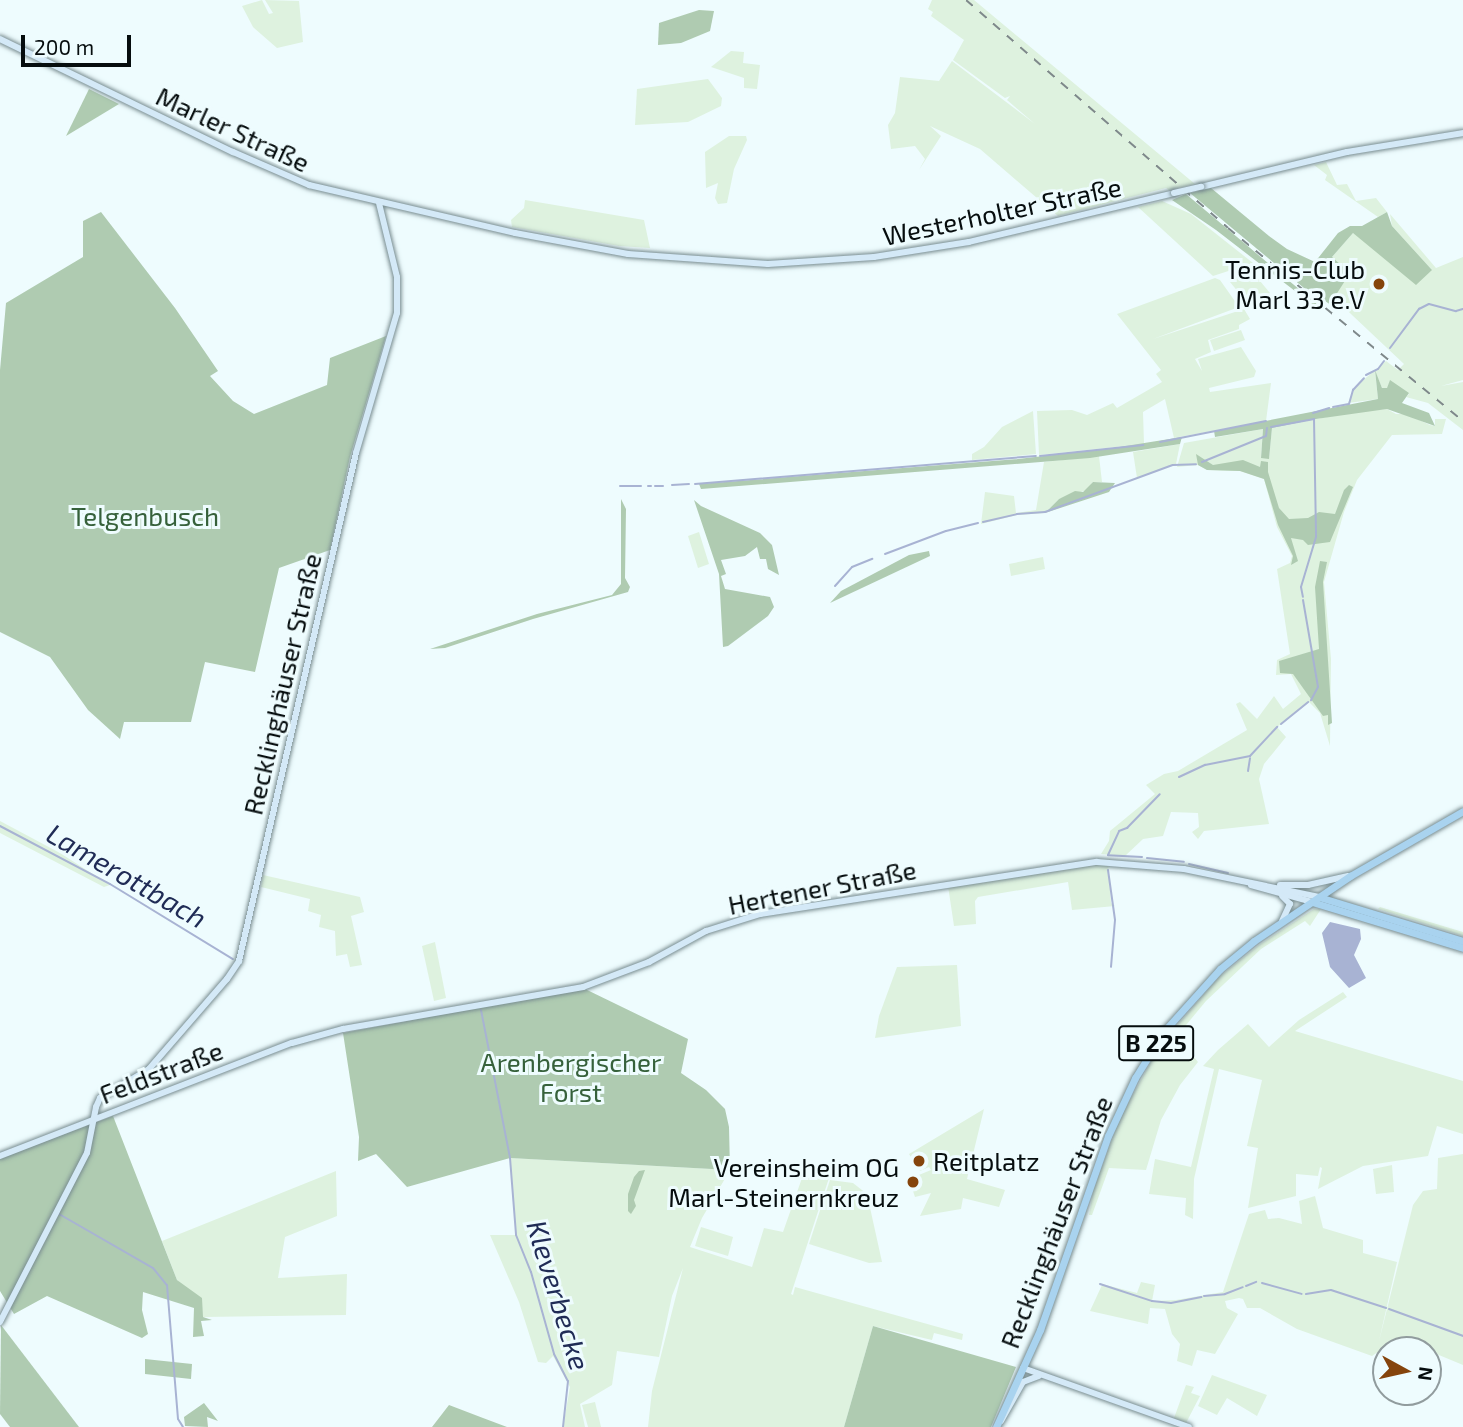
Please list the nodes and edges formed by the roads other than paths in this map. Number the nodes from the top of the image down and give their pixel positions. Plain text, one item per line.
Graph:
1 (0, 39) edge
2 (1463, 132) edge
3 (379, 204) junction
4 (1463, 811) edge
5 (1350, 876) junction
6 (1242, 881) junction
7 (1341, 882) junction
8 (1270, 885) junction
9 (1281, 894) junction
10 (1315, 899) junction
11 (1346, 905) junction
12 (1282, 921) junction
13 (1463, 941) edge
14 (1463, 948) edge
15 (338, 1030) joint
16 (94, 1119) junction
17 (0, 1156) edge
18 (0, 1322) edge
19 (1023, 1368) junction
20 (1045, 1376) junction
21 (996, 1426) edge
22 (1189, 1427) edge

1 - 3 main road, Marler Straße
2 - 3 main road, Westerholter Straße, bridge
3 - 16 main road, Recklinghäuser Straße
4 - 5 main road, Recklinghäuser Straße / B 225
5 - 7 main road, Recklinghäuser Straße / B 225
5 - 8 main road
6 - 8 main road, Hertener Straße
6 - 9 main road, Hertener Straße
6 - 15 main road, Hertener Straße
7 - 10 main road, Recklinghäuser Straße / B 225
7 - 11 main road
8 - 10 main road, Hertener Straße
9 - 10 main road, Hertener Straße
9 - 12 main road
10 - 11 main road
10 - 12 main road, Recklinghäuser Straße / B 225
10 - 14 main road
11 - 13 main road
12 - 19 main road, Recklinghäuser Straße / B 225
15 - 16 main road, Feldstraße
16 - 17 main road, Feldstraße
16 - 18 main road, Recklinghäuser Straße
19 - 20 main road
19 - 21 main road, Recklinghäuser Straße / B 225
20 - 21 main road, B 225
20 - 22 main road

